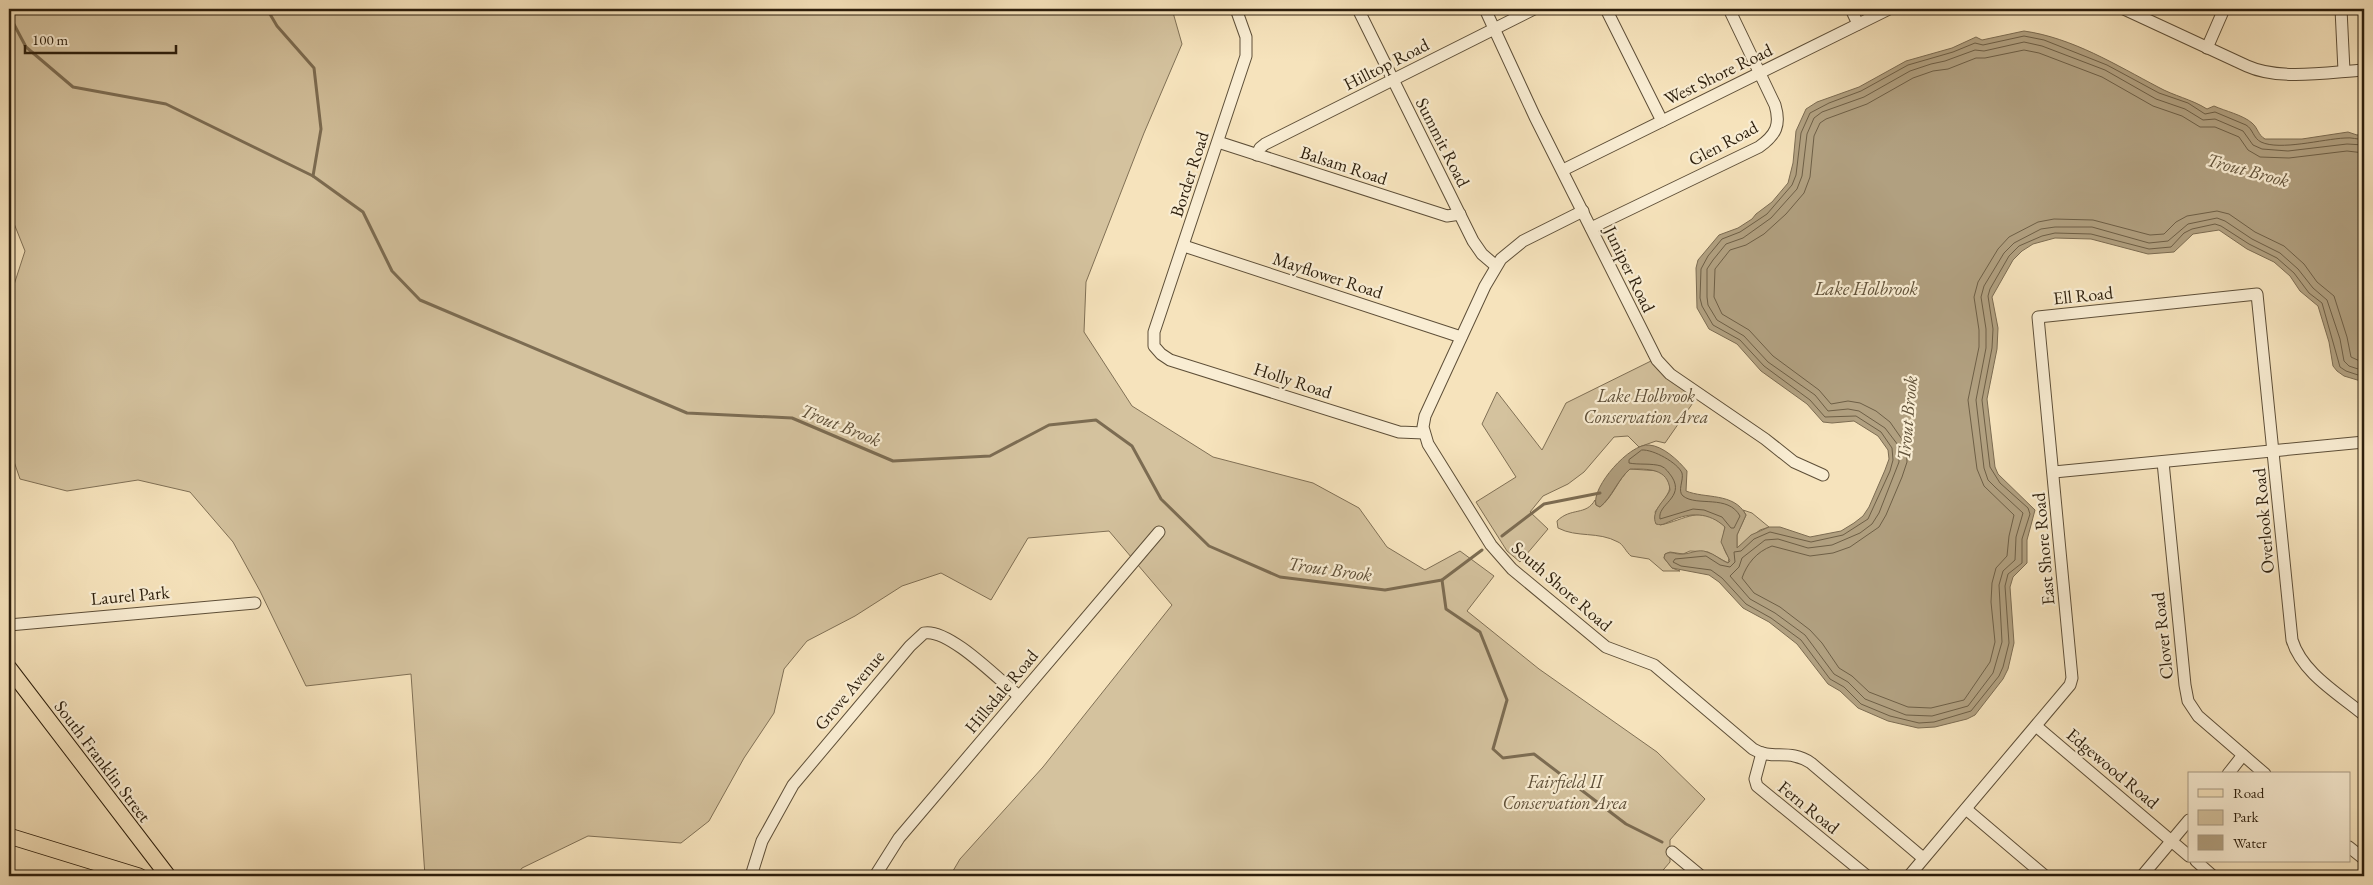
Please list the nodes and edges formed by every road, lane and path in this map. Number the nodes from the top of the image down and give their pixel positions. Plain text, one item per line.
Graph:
1 (1236, 9) edge
2 (1358, 9) edge
3 (1485, 9) edge
4 (1534, 9) edge
5 (1606, 9) edge
6 (1729, 9) edge
7 (1851, 9) edge
8 (1889, 9) edge
9 (2124, 9) edge
10 (2224, 9) edge
11 (2341, 9) edge
12 (1858, 24) junction
13 (1494, 28) junction
14 (2207, 48) junction
15 (2364, 70) edge
16 (2344, 71) junction
17 (1760, 72) junction
18 (1393, 81) junction
19 (1662, 121) junction
20 (1218, 142) junction
21 (1257, 155) junction
22 (1562, 170) junction
23 (1583, 211) junction
24 (1460, 214) junction
25 (1591, 228) junction
26 (1184, 246) junction
27 (1496, 266) junction
28 (2257, 294) joint
29 (1461, 337) junction
30 (1156, 349) joint
31 (1424, 433) junction
32 (2364, 442) edge
33 (2274, 450) junction
34 (2163, 462) junction
35 (2054, 472) junction
36 (1823, 475) dead end
37 (1159, 532) dead end
38 (255, 603) dead end
39 (9, 624) edge
40 (9, 668) edge
41 (1019, 696) junction
42 (2364, 715) edge
43 (2036, 726) junction
44 (1762, 753) junction
45 (2243, 755) junction
46 (2230, 772) edge
47 (2263, 772) edge
48 (1966, 809) junction
49 (2188, 821) edge
50 (9, 836) edge
51 (2172, 841) junction
52 (2350, 847) edge
53 (1672, 852) dead end
54 (2188, 855) edge
55 (1923, 858) junction
56 (2364, 860) edge
57 (2197, 862) edge
58 (166, 874) edge
59 (138, 876) edge
60 (150, 876) edge
61 (750, 876) edge
62 (875, 876) edge
63 (1701, 876) edge
64 (1867, 876) edge
65 (1910, 876) edge
66 (2045, 876) edge
67 (2142, 876) edge
68 (2213, 876) edge

1 - 20 street, Border Road
2 - 18 street, Summit Road
3 - 13 street, Juniper Road
4 - 13 street, Hilltop Road
5 - 19 street
6 - 17 street, Glen Road
7 - 12 street
8 - 12 street, West Shore Road
9 - 14 street
10 - 14 street
11 - 16 street
12 - 17 street, West Shore Road
13 - 18 street, Hilltop Road
13 - 22 street, Juniper Road
14 - 16 street
15 - 16 street
17 - 19 street, West Shore Road
17 - 25 street, Glen Road
18 - 21 street, Hilltop Road
18 - 24 street, Summit Road
19 - 22 street, West Shore Road
20 - 21 street, Balsam Road
20 - 26 street, Border Road
21 - 24 street, Balsam Road
22 - 23 street, Juniper Road
23 - 25 street, Juniper Road
23 - 27 street
24 - 27 street, Summit Road
25 - 36 street, Juniper Road
26 - 29 street, Mayflower Road
26 - 30 street, Border Road
27 - 29 street
28 - 33 street, Overlook Road
28 - 35 street, Ell Road
29 - 31 street
30 - 31 street, Holly Road
31 - 44 street, South Shore Road
32 - 33 street, East Shore Road
33 - 34 street, East Shore Road
33 - 42 street, Overlook Road
34 - 35 street, East Shore Road
34 - 45 street, Clover Road
35 - 43 street, East Shore Road
37 - 41 street, Hillsdale Road
38 - 39 street, Laurel Park
40 - 58 main road, South Franklin Street
41 - 61 street, Grove Avenue
41 - 62 street, Hillsdale Road
43 - 48 street, East Shore Road
43 - 51 street, Edgewood Road
44 - 55 street
44 - 64 street, Fern Road
45 - 46 street
45 - 47 street, Clover Road
48 - 55 street, East Shore Road
48 - 66 street
49 - 51 street
50 - 59 main road
51 - 54 street, Edgewood Road
51 - 67 street
52 - 56 street
53 - 63 street
55 - 65 street, East Shore Road
57 - 68 street
58 - 60 main road

